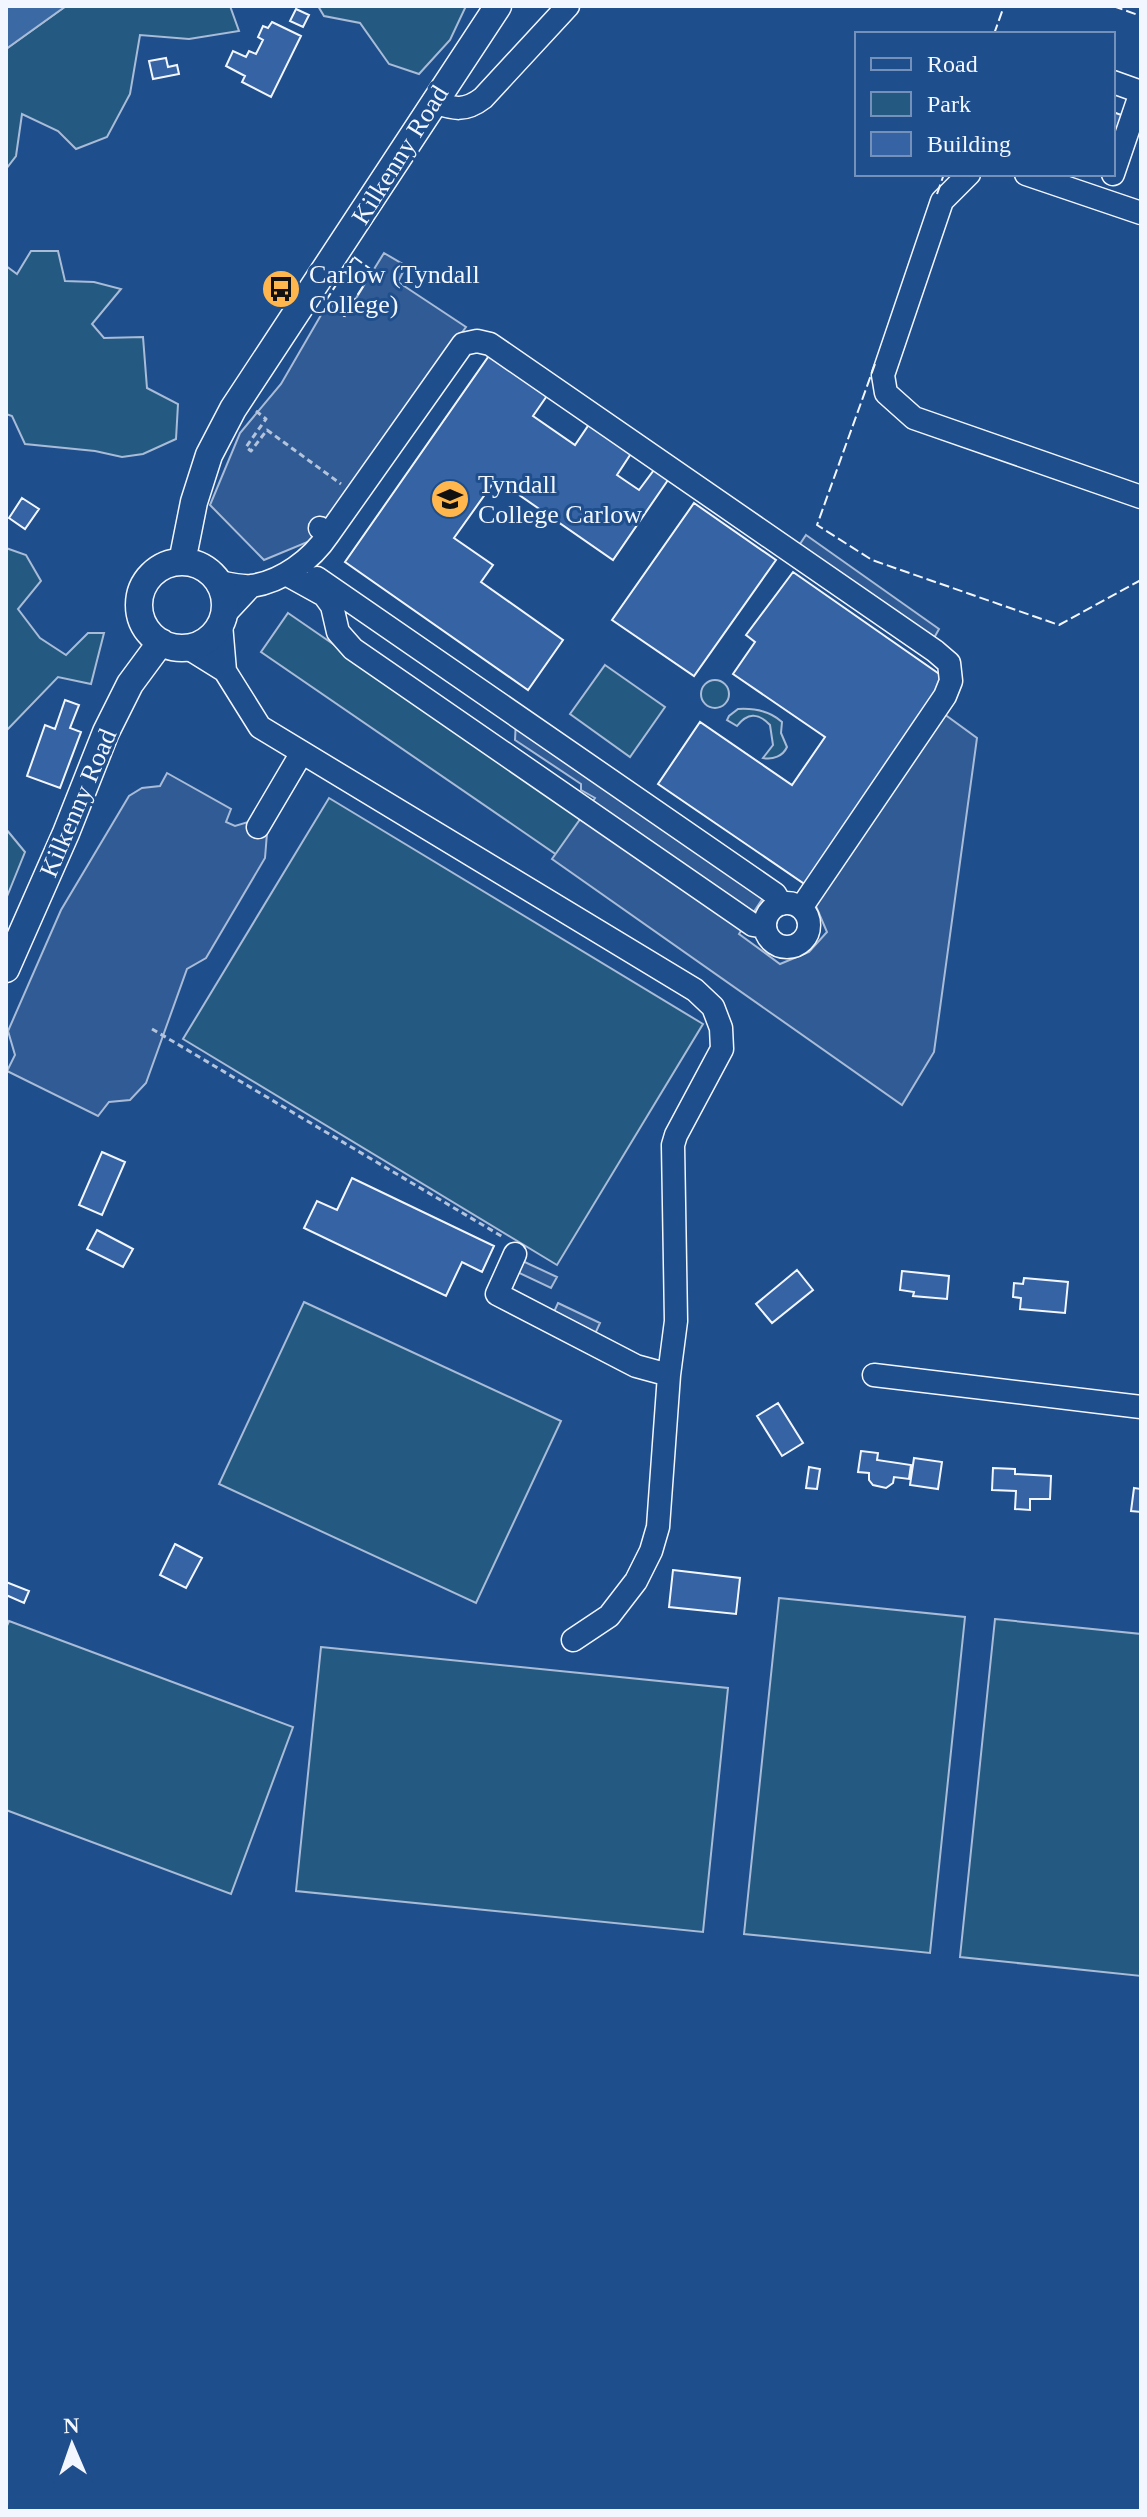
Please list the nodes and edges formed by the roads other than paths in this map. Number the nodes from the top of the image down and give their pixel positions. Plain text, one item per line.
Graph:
1 (498, 6) edge
2 (568, 6) edge
3 (1115, 83) edge
4 (433, 102) junction
5 (1115, 168) edge
6 (967, 176) edge
7 (1112, 176) edge
8 (1057, 179) edge
9 (1104, 199) junction
10 (1141, 213) edge
11 (1141, 497) edge
12 (182, 562) junction
13 (286, 574) junction
14 (219, 582) junction
15 (251, 586) junction
16 (223, 620) junction
17 (161, 642) junction
18 (188, 648) junction
19 (225, 671) junction
20 (301, 754) junction
21 (258, 827) dead end
22 (791, 906) junction
23 (754, 931) junction
24 (6, 969) edge
25 (515, 1254) road end
26 (669, 1375) junction
27 (874, 1375) dead end
28 (1141, 1407) edge
29 (573, 1640) dead end

1 - 4 main road, Kilkenny Road
2 - 4 street
3 - 5 street
4 - 12 main road, Kilkenny Road
6 - 11 street
7 - 9 street
8 - 9 street
9 - 10 street
12 - 14 main road
12 - 17 main road
13 - 15 street
13 - 22 street
13 - 22 street
13 - 23 street
14 - 15 street
14 - 16 main road
15 - 16 street
16 - 18 main road
16 - 19 street
17 - 18 main road
17 - 24 main road, Kilkenny Road
18 - 19 street
19 - 20 street
20 - 21 street
20 - 26 street
22 - 23 street
22 - 23 street
25 - 26 street
26 - 29 street
27 - 28 street

